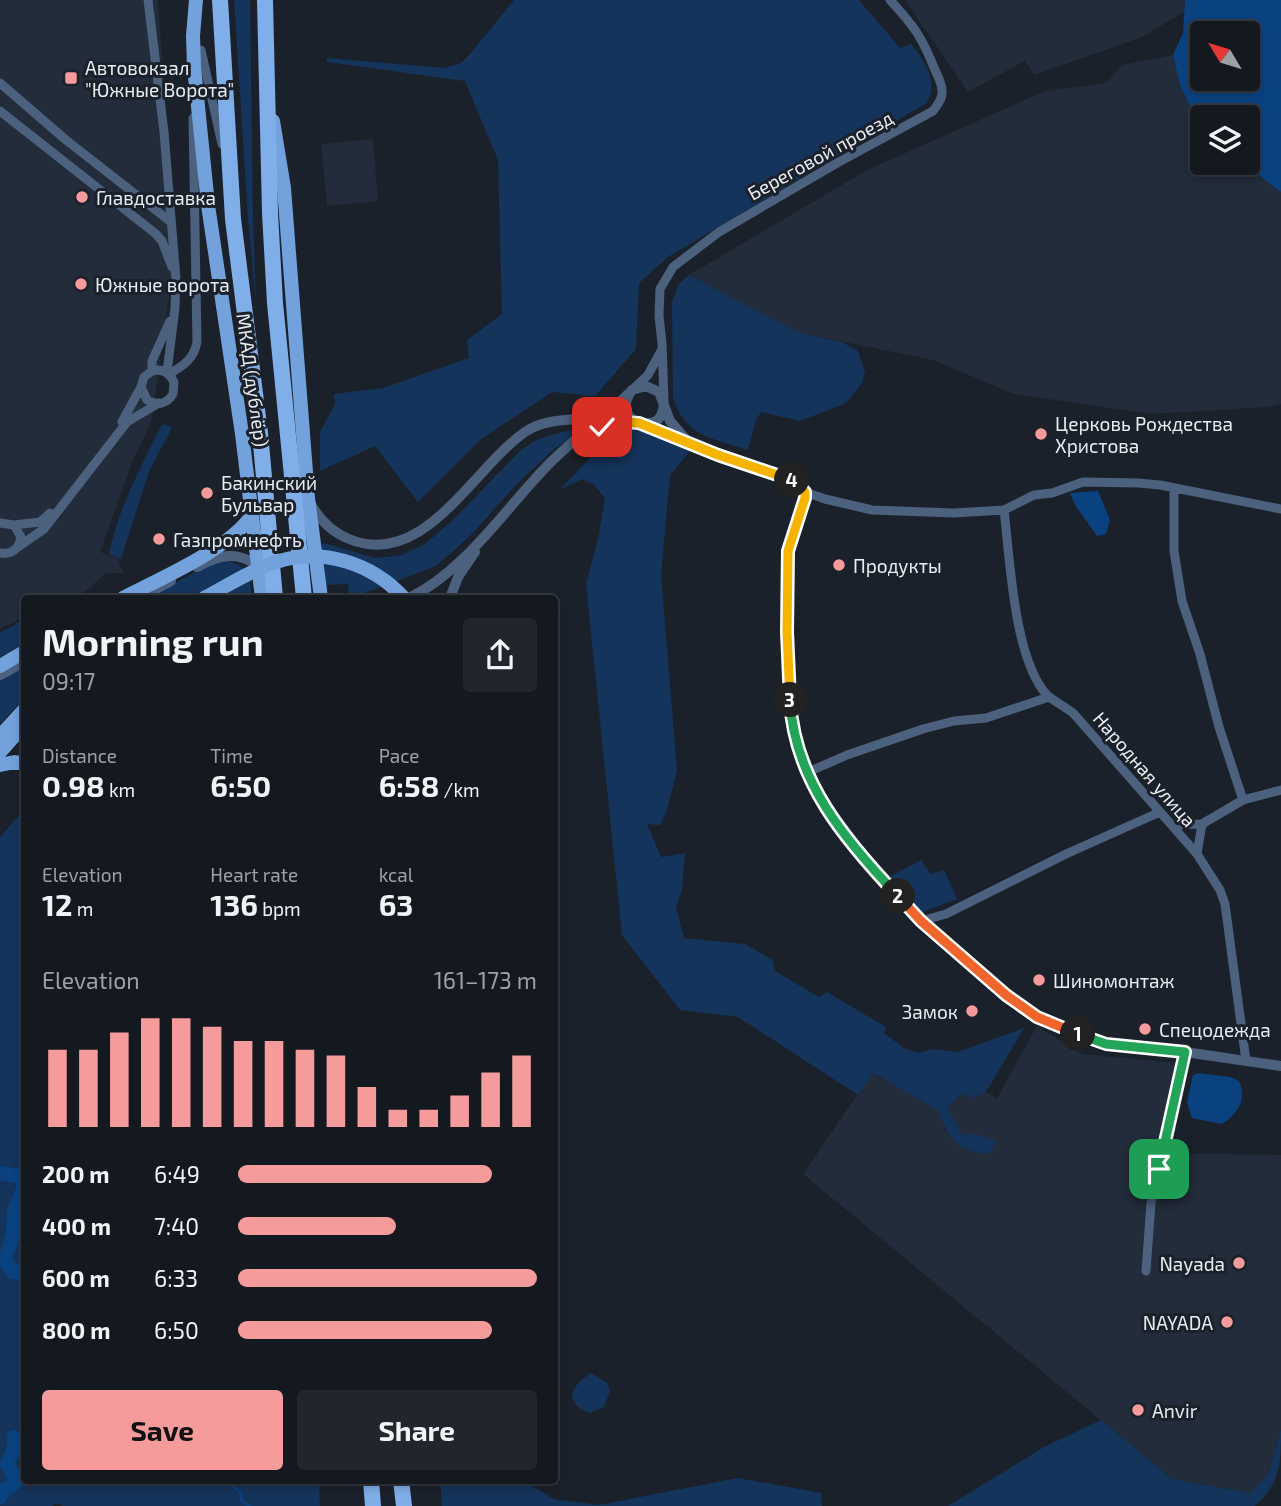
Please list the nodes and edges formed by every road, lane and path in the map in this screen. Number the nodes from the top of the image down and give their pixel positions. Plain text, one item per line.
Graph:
1 (148, 0) edge
2 (196, 0) edge
3 (219, 0) edge
4 (265, 0) edge
5 (890, 0) edge
6 (201, 50) dead end
7 (194, 67) junction
8 (266, 75) junction
9 (0, 83) edge
10 (0, 111) edge
11 (230, 175) junction
12 (171, 222) junction
13 (176, 279) junction
14 (175, 308) junction
15 (662, 343) junction
16 (152, 371) junction
17 (168, 373) junction
18 (141, 387) junction
19 (632, 390) junction
20 (664, 401) junction
21 (159, 403) junction
22 (607, 414) junction
23 (639, 423) junction
24 (690, 444) junction
25 (570, 445) junction
26 (1174, 488) junction
27 (805, 492) junction
28 (308, 498) junction
29 (1008, 509) junction
30 (1281, 509) edge
31 (0, 513) edge
32 (252, 515) junction
33 (497, 521) junction
34 (7, 523) edge
35 (18, 547) junction
36 (1, 554) edge
37 (258, 566) junction
38 (128, 595) edge
39 (145, 595) edge
40 (210, 595) edge
41 (262, 595) edge
42 (275, 595) edge
43 (304, 595) edge
44 (321, 595) edge
45 (402, 595) edge
46 (412, 595) edge
47 (451, 595) edge
48 (21, 654) edge
49 (21, 664) edge
50 (0, 666) edge
51 (0, 675) edge
52 (1049, 697) junction
53 (21, 713) edge
54 (21, 728) edge
55 (0, 736) edge
56 (0, 752) edge
57 (21, 763) edge
58 (0, 765) edge
59 (806, 773) junction
60 (1281, 790) edge
61 (1243, 800) junction
62 (1160, 812) junction
63 (1202, 824) junction
64 (1172, 825) junction
65 (1197, 854) junction
66 (921, 921) junction
67 (1185, 1052) junction
68 (1246, 1061) junction
69 (1281, 1066) edge
70 (1146, 1271) dead end
71 (370, 1484) edge
72 (401, 1484) edge
73 (373, 1506) edge
74 (404, 1506) edge

1 - 12 street
2 - 7 main road, МКАД (дублёр)
3 - 11 highway
4 - 8 highway
5 - 15 street, Береговой проезд
6 - 11 street
7 - 17 street
7 - 32 main road, МКАД (дублёр)
8 - 28 main road
8 - 43 highway
9 - 12 street
10 - 13 street
11 - 42 highway
12 - 13 street
13 - 14 street
14 - 16 street
14 - 17 street
15 - 19 street
15 - 20 street, Береговой проезд
16 - 17 street
16 - 18 street
17 - 21 street
18 - 21 street
18 - 34 street
19 - 20 street
19 - 22 street
19 - 23 street
20 - 23 street
20 - 24 street
21 - 35 street
22 - 25 street
22 - 28 street
23 - 24 street
23 - 25 street
24 - 27 street
25 - 33 street
26 - 29 street
26 - 30 street
26 - 61 street
27 - 29 street
27 - 59 street
28 - 44 main road
29 - 52 street, Народная улица
31 - 34 street
32 - 37 main road, МКАД (дублёр)
32 - 38 main road
33 - 46 street
33 - 47 street
34 - 35 street
35 - 36 street
37 - 39 street
37 - 41 main road, МКАД (дублёр)
40 - 45 main road, bridge
48 - 50 main road
49 - 51 street
52 - 59 street
52 - 62 street, Народная улица
53 - 55 main road
54 - 56 main road
57 - 58 main road
59 - 66 street
60 - 61 street
61 - 63 street
62 - 64 street, Народная улица
62 - 66 street
63 - 64 street
63 - 65 street
64 - 65 street, Народная улица
65 - 68 street, Народная улица
66 - 67 street
67 - 68 street
67 - 70 street
68 - 69 street
71 - 73 highway
72 - 74 highway

